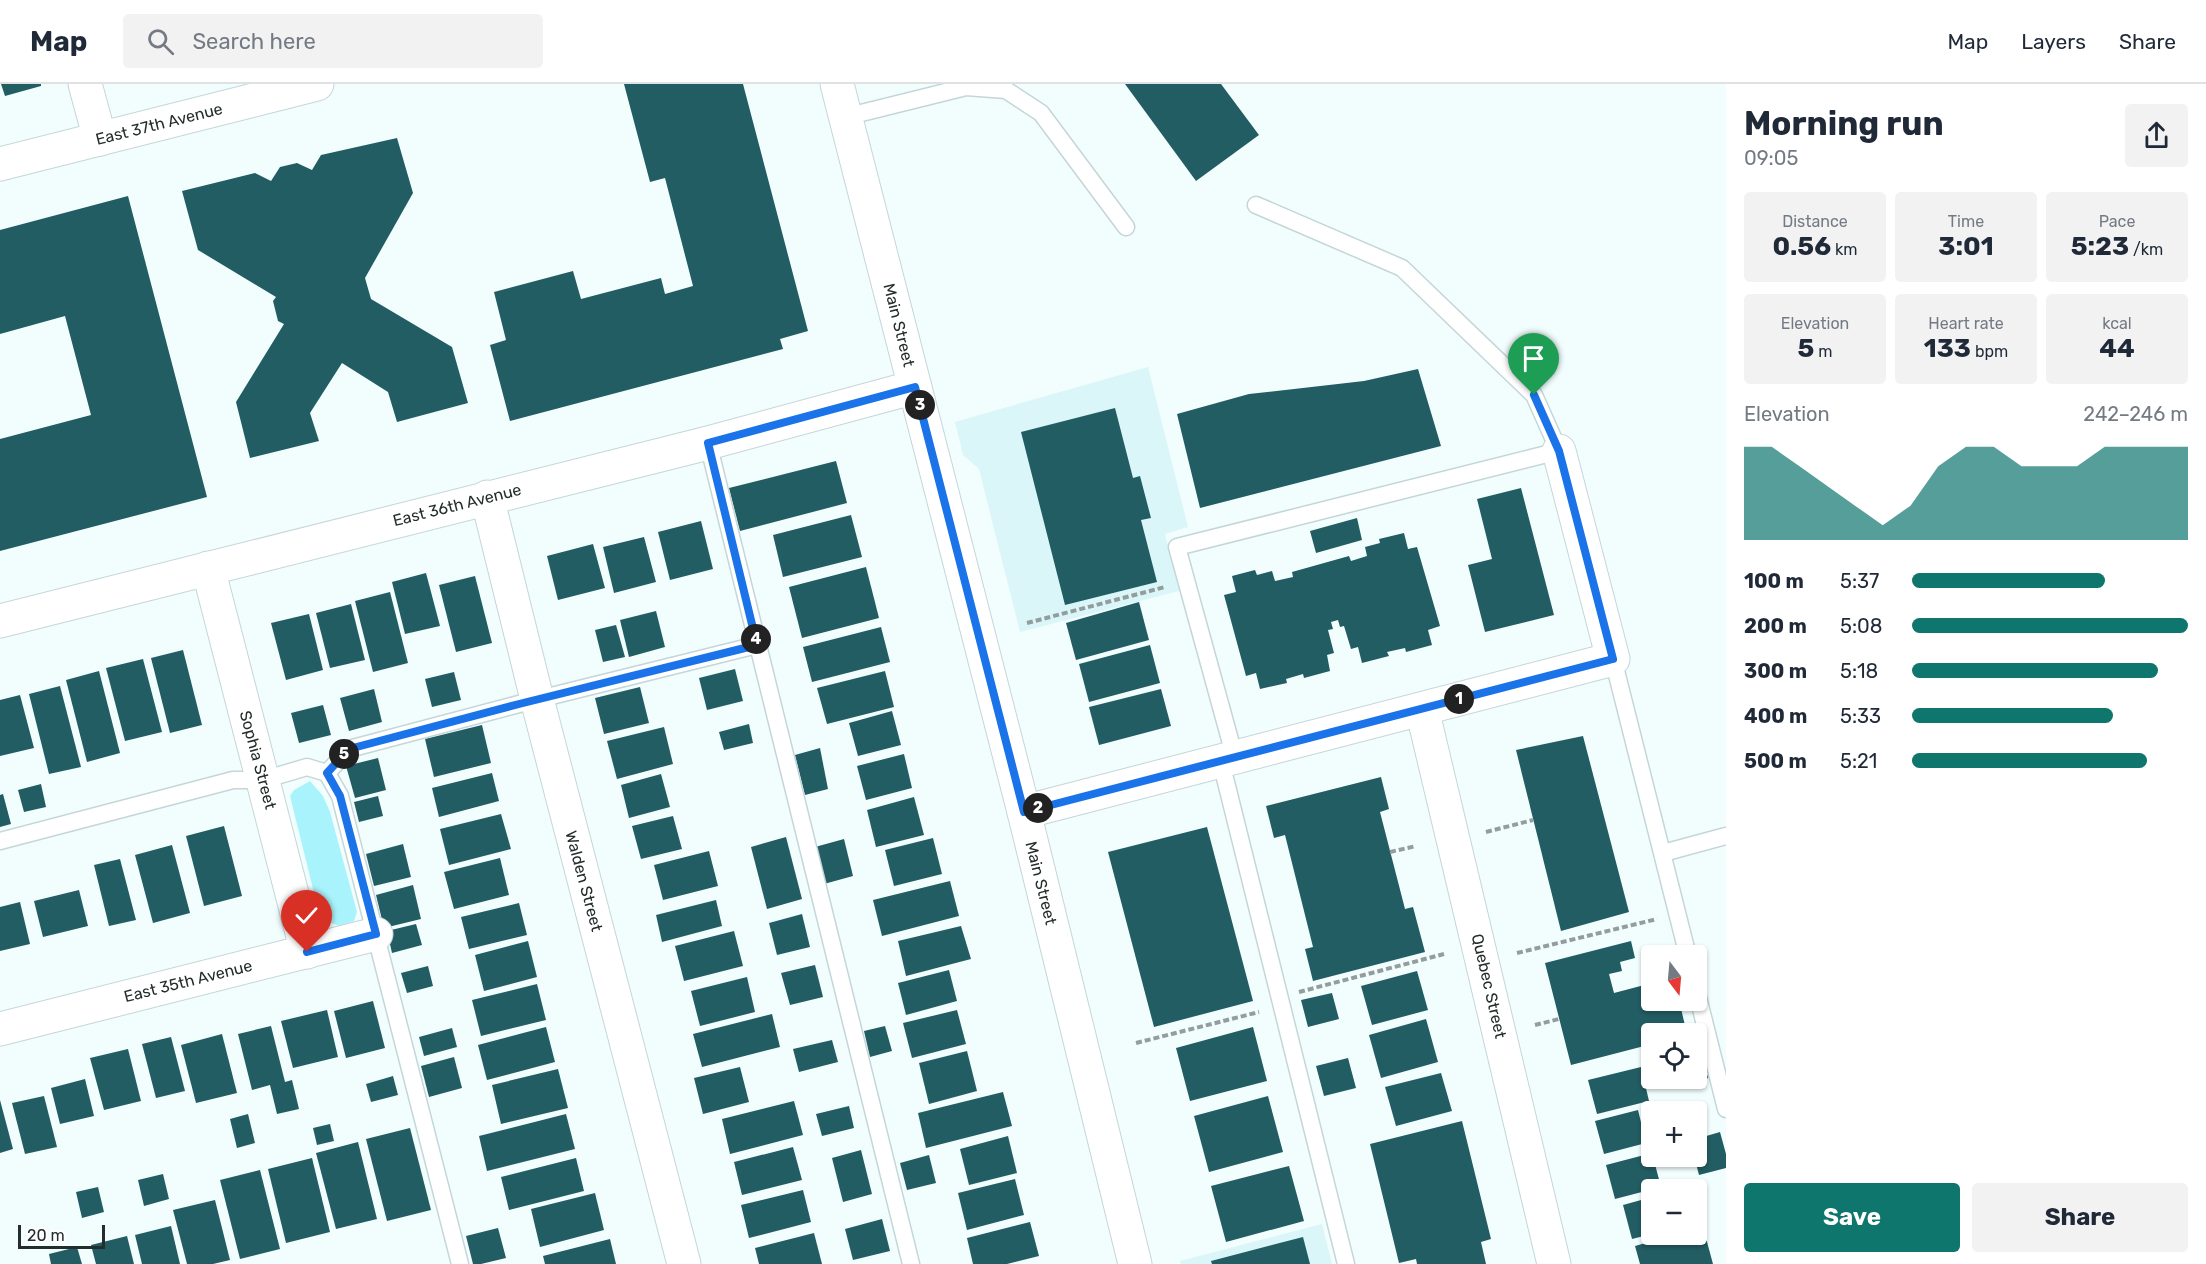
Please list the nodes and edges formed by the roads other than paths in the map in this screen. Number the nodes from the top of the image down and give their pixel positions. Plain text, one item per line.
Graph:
1 (85, 84) edge
2 (317, 84) edge
3 (837, 84) edge
4 (846, 117) junction
5 (100, 139) junction
6 (0, 164) edge
7 (1256, 205) dead end
8 (1126, 227) dead end
9 (915, 387) junction
10 (708, 443) junction
11 (1559, 451) junction
12 (487, 497) junction
13 (208, 568) junction
14 (0, 621) edge
15 (757, 645) junction
16 (1613, 659) junction
17 (537, 699) junction
18 (1422, 709) junction
19 (1228, 760) junction
20 (327, 773) junction
21 (263, 780) junction
22 (1024, 812) junction
23 (1726, 836) edge
24 (0, 841) edge
25 (1663, 853) junction
26 (376, 934) junction
27 (1686, 945) edge
28 (307, 952) junction
29 (1702, 1011) edge
30 (0, 1029) edge
31 (1726, 1109) edge
32 (459, 1264) edge
33 (684, 1264) edge
34 (911, 1264) edge
35 (1135, 1264) edge
36 (1346, 1264) edge
37 (1554, 1264) edge

1 - 5 street
2 - 5 street, East 37th Avenue
3 - 4 street, Main Street
4 - 8 lane
4 - 9 street, Main Street
5 - 6 street, East 37th Avenue
7 - 11 lane
9 - 10 street, East 36th Avenue
9 - 22 street, Main Street
10 - 12 street, East 36th Avenue
10 - 15 lane
11 - 16 street
11 - 19 lane
12 - 13 street, East 36th Avenue
12 - 17 street, Walden Street
13 - 14 street, East 36th Avenue
13 - 21 street, Sophia Street
15 - 17 lane
15 - 34 lane
16 - 18 street
16 - 25 lane
17 - 20 lane
17 - 33 street, Walden Street
18 - 19 street
18 - 37 street, Quebec Street
19 - 22 street
19 - 36 lane
20 - 21 lane
20 - 26 lane
21 - 24 lane
21 - 28 street, Sophia Street
22 - 35 street, Main Street
23 - 25 lane
25 - 27 lane
26 - 28 street, East 35th Avenue
26 - 32 lane
28 - 30 street, East 35th Avenue
29 - 31 lane

